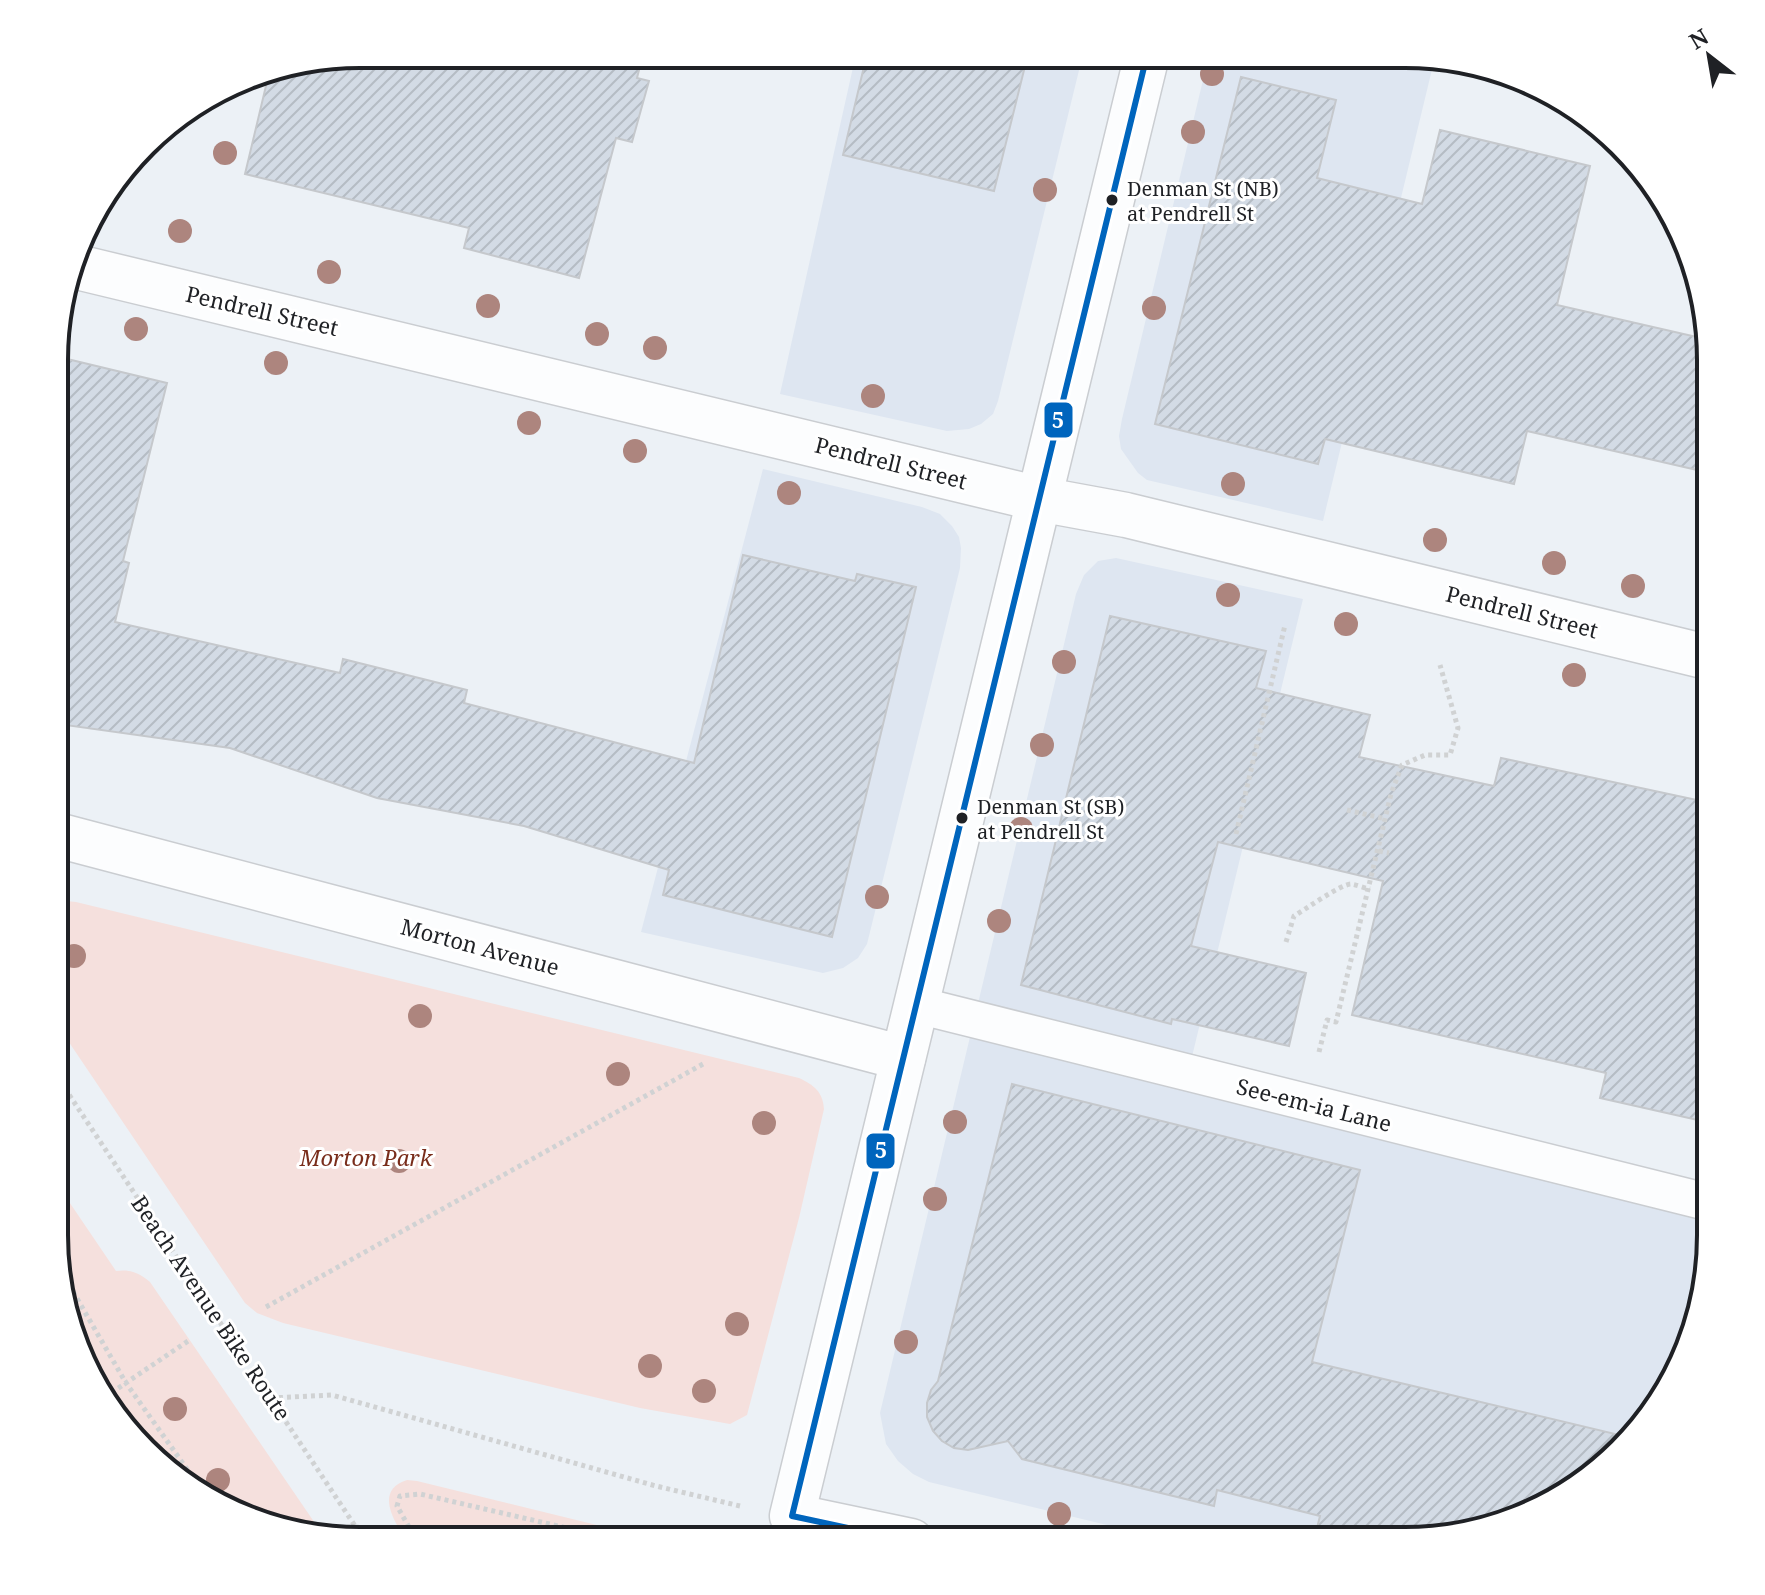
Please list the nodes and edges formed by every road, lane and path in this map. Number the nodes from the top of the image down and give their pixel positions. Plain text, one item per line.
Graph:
1 (1144, 68) edge
2 (82, 268) edge
3 (1039, 499) junction
4 (1285, 625) dead end
5 (1697, 655) edge
6 (1440, 665) dead end
7 (1347, 810) dead end
8 (1386, 819) junction
9 (1236, 834) dead end
10 (68, 838) edge
11 (1379, 851) junction
12 (1389, 853) dead end
13 (1370, 889) junction
14 (1286, 942) dead end
15 (917, 1005) junction
16 (1319, 1053) dead end
17 (903, 1058) junction
18 (704, 1063) dead end
19 (68, 1093) edge
20 (1697, 1200) edge
21 (74, 1294) edge
22 (266, 1307) dead end
23 (191, 1339) dead end
24 (126, 1383) junction
25 (113, 1391) edge
26 (271, 1398) junction
27 (189, 1472) edge
28 (356, 1527) edge
29 (409, 1527) edge
30 (563, 1527) edge
31 (786, 1527) edge
32 (789, 1527) edge

1 - 3 street
2 - 3 street, Pendrell Street
3 - 5 street, Pendrell Street
3 - 15 street
4 - 9 path
6 - 8 path
7 - 8 path
8 - 11 path
10 - 17 street, Morton Avenue
11 - 12 path
11 - 13 path
13 - 14 path
13 - 16 path
15 - 17 street
15 - 20 lane, See-em-ia Lane
17 - 32 street
18 - 22 path
19 - 26 path, Beach Avenue Bike Route
21 - 24 path
23 - 24 path
24 - 25 path
24 - 27 path
26 - 28 path, Beach Avenue Bike Route
26 - 31 path
29 - 30 path

